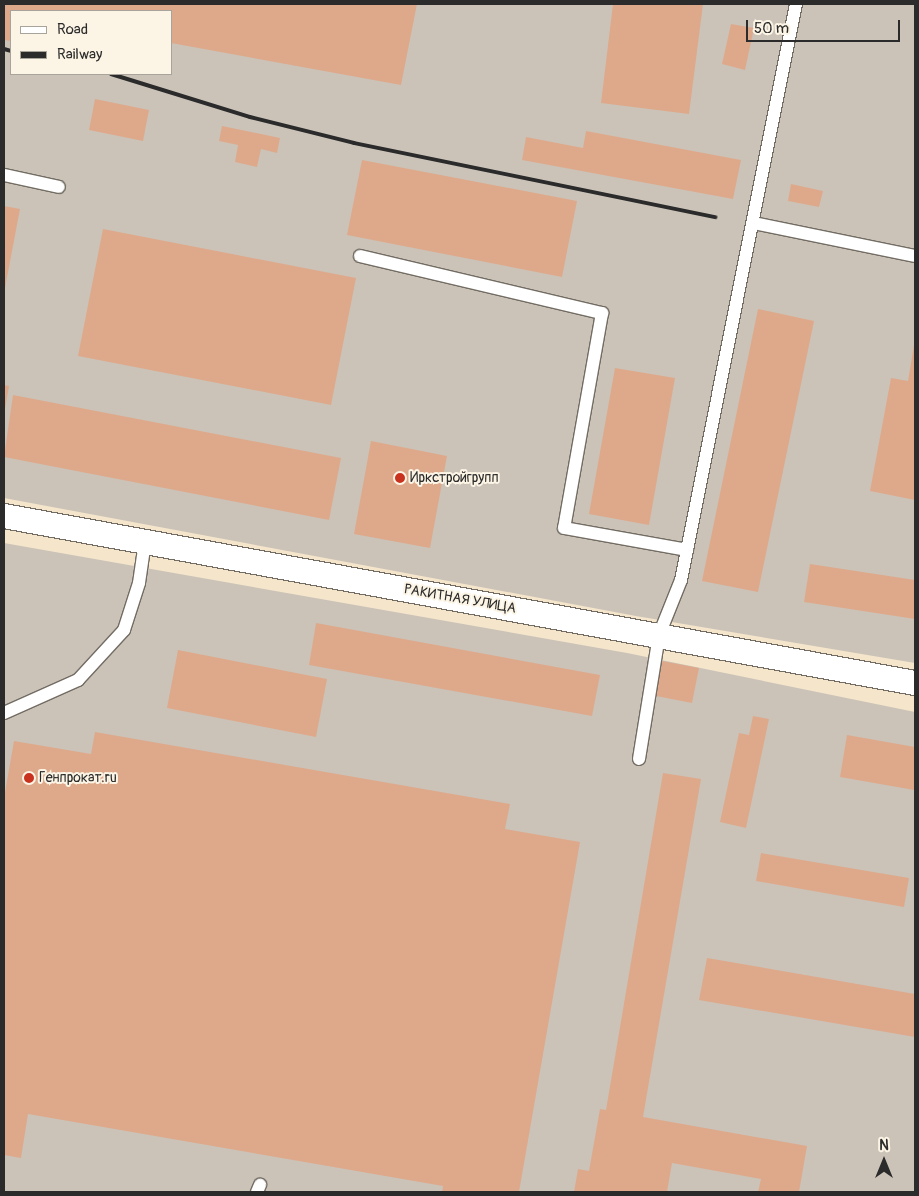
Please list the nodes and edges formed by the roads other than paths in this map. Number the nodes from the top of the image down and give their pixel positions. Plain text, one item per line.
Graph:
1 (796, 4) edge
2 (4, 175) edge
3 (59, 187) dead end
4 (754, 223) junction
5 (360, 256) dead end
6 (915, 256) edge
7 (4, 516) edge
8 (145, 542) junction
9 (687, 550) junction
10 (659, 635) junction
11 (915, 683) edge
12 (4, 713) edge
13 (639, 759) dead end

1 - 4 lane
2 - 3 lane
4 - 6 lane
4 - 9 lane
5 - 9 lane
7 - 8 street, РАКИТНАЯ УЛИЦА
8 - 10 street, РАКИТНАЯ УЛИЦА
8 - 12 lane
9 - 10 lane
10 - 11 street, РАКИТНАЯ УЛИЦА
10 - 13 lane

